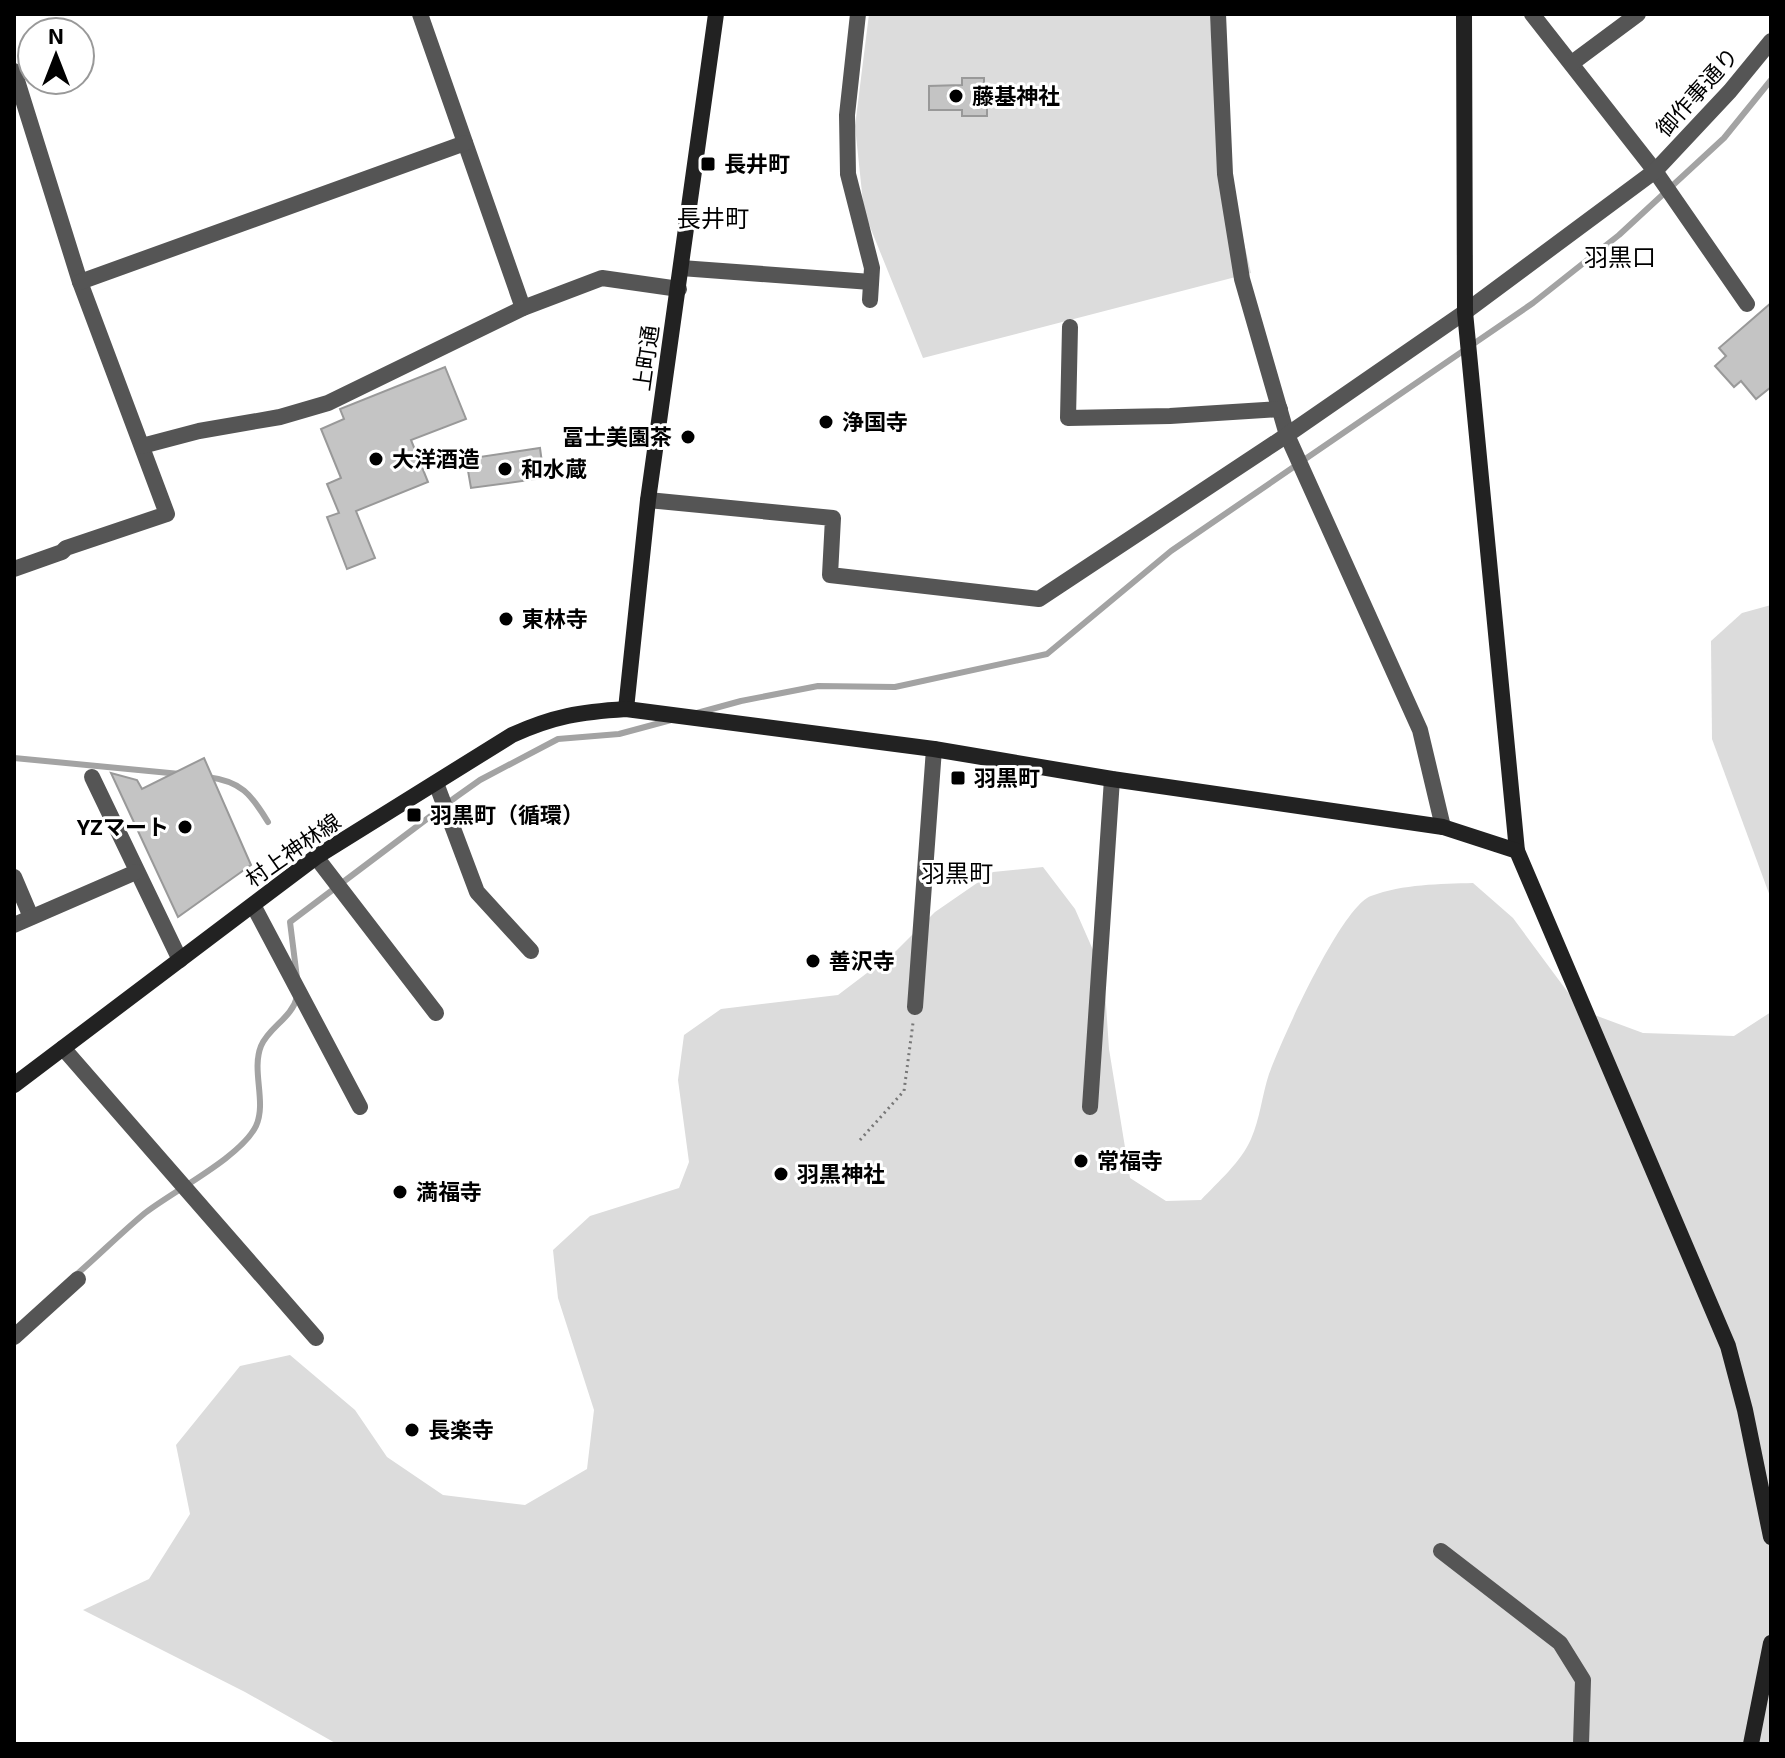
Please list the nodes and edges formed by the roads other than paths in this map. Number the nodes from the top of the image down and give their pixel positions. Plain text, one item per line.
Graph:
1 (420, 14) edge
2 (716, 14) edge
3 (858, 14) edge
4 (1218, 14) edge
5 (1464, 14) edge
6 (1532, 14) edge
7 (1638, 14) edge
8 (1771, 41) edge
9 (1572, 63) junction
10 (14, 71) edge
11 (465, 143) junction
12 (1655, 171) junction
13 (681, 268) junction
14 (80, 282) junction
15 (871, 282) junction
16 (679, 289) junction
17 (870, 300) dead end
18 (1747, 304) dead end
19 (523, 308) junction
20 (1465, 312) junction
21 (1070, 327) dead end
22 (1280, 409) junction
23 (1287, 435) junction
24 (142, 446) junction
25 (648, 500) junction
26 (14, 569) edge
27 (626, 709) junction
28 (934, 749) junction
29 (92, 777) dead end
30 (1112, 779) junction
31 (436, 783) junction
32 (1443, 827) junction
33 (1517, 851) junction
34 (316, 857) junction
35 (136, 872) junction
36 (14, 877) edge
37 (253, 905) junction
38 (31, 917) junction
39 (14, 925) edge
40 (531, 951) dead end
41 (180, 960) junction
42 (915, 1007) road end
43 (436, 1013) dead end
44 (63, 1048) junction
45 (14, 1085) edge
46 (360, 1107) dead end
47 (1090, 1107) dead end
48 (78, 1279) dead end
49 (14, 1337) edge
50 (316, 1338) dead end
51 (1771, 1537) edge
52 (1441, 1551) dead end
53 (1771, 1643) edge
54 (1581, 1744) edge
55 (1751, 1744) edge

1 - 11 street
2 - 13 street, 上町通
3 - 15 street
4 - 22 street
5 - 20 street
6 - 9 street
7 - 9 street
8 - 12 street, 御作事通り
9 - 12 street
10 - 14 street
11 - 14 street
11 - 19 street
12 - 18 street
12 - 20 street, 御作事通り
13 - 15 street
13 - 16 street, 上町通
14 - 24 street
15 - 17 street
16 - 19 street
16 - 25 street, 上町通
19 - 24 street
20 - 23 street, 御作事通り
20 - 33 street
21 - 22 street
22 - 23 street
23 - 25 street, 御作事通り
23 - 32 street
24 - 26 street
25 - 27 street, 上町通
27 - 28 street, 村上神林線
27 - 31 street, 村上神林線
28 - 30 street, 村上神林線
28 - 42 street
29 - 35 street
30 - 32 street, 村上神林線
30 - 47 street
31 - 34 street, 村上神林線
31 - 40 street
32 - 33 street, 村上神林線
33 - 51 street
34 - 37 street, 村上神林線
34 - 43 street
35 - 38 street
35 - 41 street
36 - 38 street
37 - 41 street, 村上神林線
37 - 46 street
38 - 39 street
41 - 44 street, 村上神林線
44 - 45 street, 村上神林線
44 - 50 street
48 - 49 street
52 - 54 street
53 - 55 street

